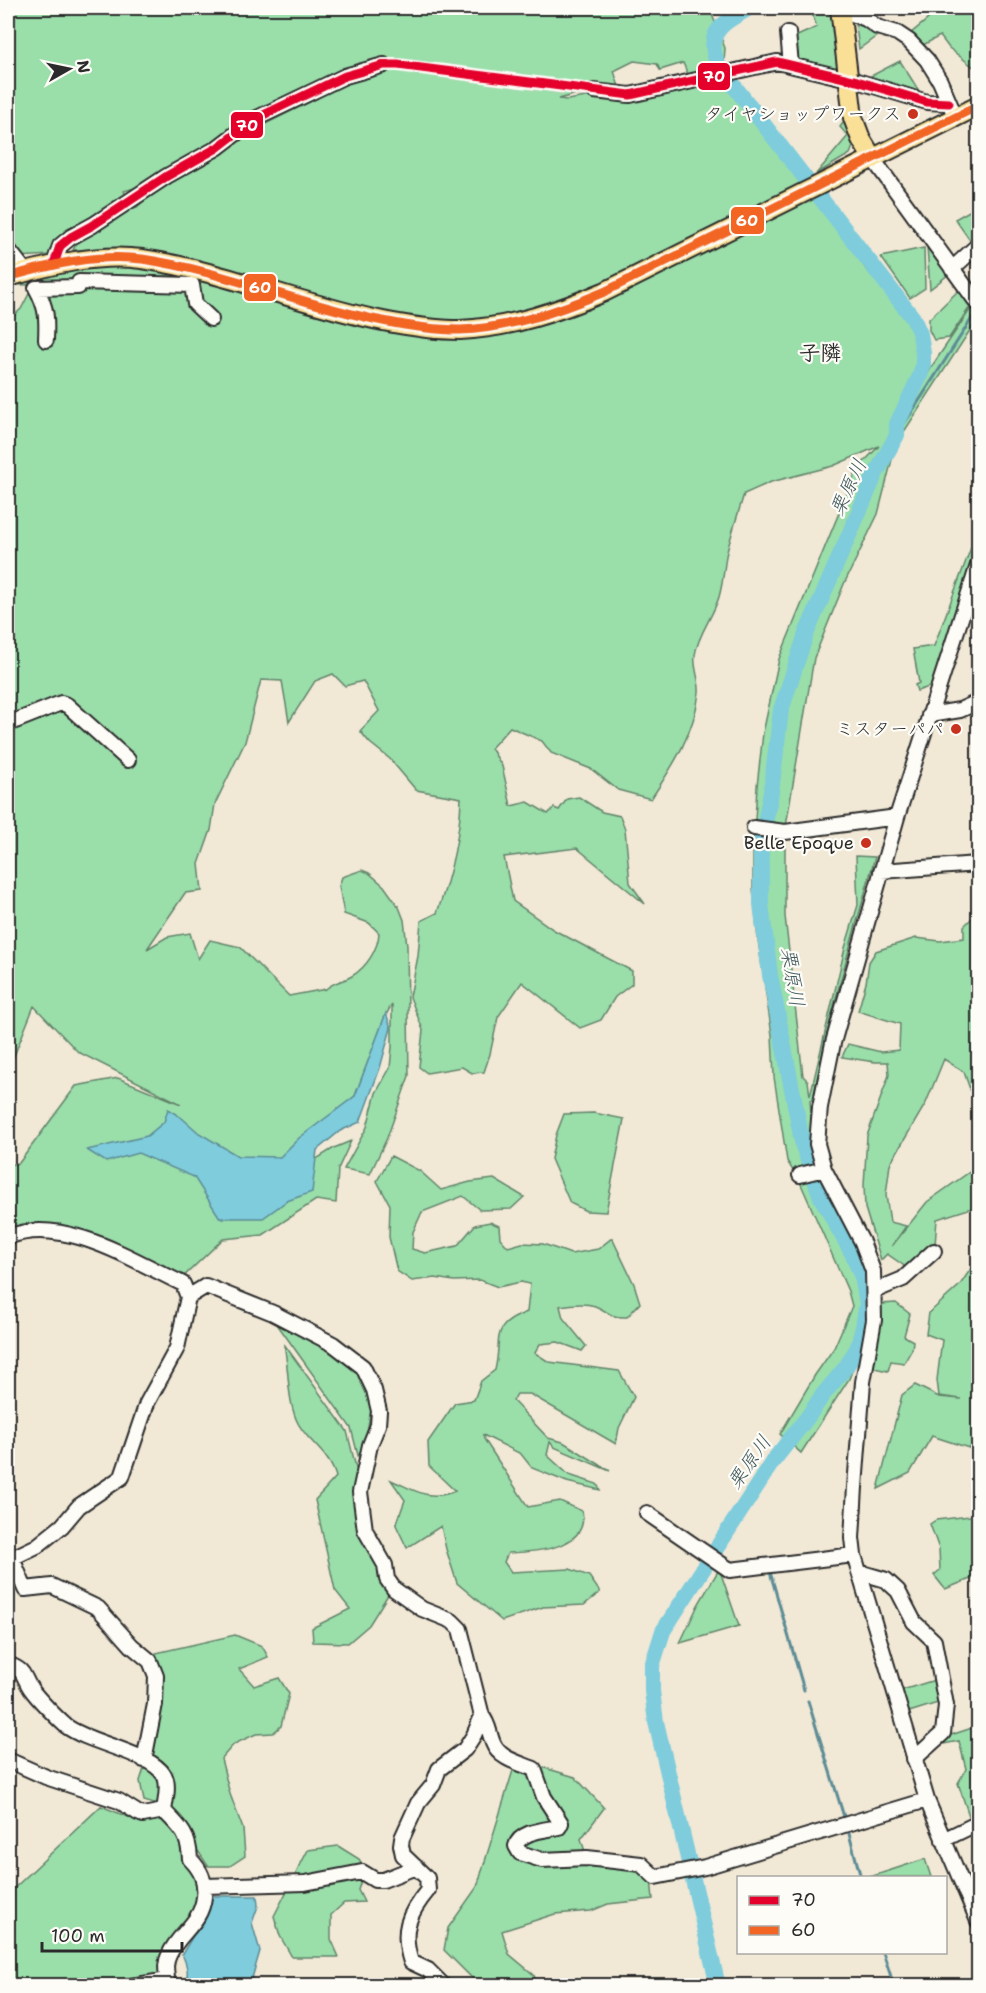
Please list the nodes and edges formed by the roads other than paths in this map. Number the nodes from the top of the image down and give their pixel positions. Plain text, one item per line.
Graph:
1 (841, 9) edge
2 (788, 33) dead end
3 (384, 64) tunnel mouth
4 (791, 65) junction
5 (848, 78) junction
6 (594, 91) tunnel mouth
7 (978, 106) edge
8 (952, 110) junction
9 (873, 159) junction
10 (978, 245) edge
11 (8, 249) edge
12 (125, 259) junction
13 (54, 264) junction
14 (952, 269) junction
15 (26, 272) junction
16 (8, 277) edge
17 (124, 283) junction
18 (976, 301) edge
19 (211, 319) dead end
20 (46, 340) dead end
21 (977, 572) edge
22 (978, 702) edge
23 (929, 715) junction
24 (8, 724) edge
25 (128, 760) dead end
26 (897, 817) junction
27 (754, 828) dead end
28 (978, 864) edge
29 (881, 871) junction
30 (820, 1170) junction
31 (800, 1175) dead end
32 (8, 1238) edge
33 (934, 1251) dead end
34 (874, 1291) junction
35 (188, 1297) junction
36 (647, 1513) dead end
37 (854, 1555) junction
38 (860, 1572) junction
39 (8, 1664) edge
40 (482, 1716) junction
41 (914, 1759) junction
42 (8, 1760) edge
43 (144, 1760) junction
44 (927, 1800) junction
45 (164, 1811) junction
46 (978, 1826) edge
47 (944, 1840) junction
48 (416, 1867) junction
49 (208, 1886) junction
50 (978, 1921) edge
51 (131, 1986) edge
52 (444, 1986) edge

1 - 5 main road
1 - 8 street
2 - 4 street
3 - 13 street
4 - 5 street
4 - 6 street
5 - 8 street
5 - 9 main road
7 - 8 main road
8 - 9 main road
9 - 12 main road
9 - 14 street
10 - 14 street
11 - 15 street
12 - 13 main road
12 - 17 street
13 - 15 main road
14 - 18 street
15 - 16 main road
17 - 19 street
17 - 20 street
21 - 23 street
22 - 23 street
23 - 26 street
24 - 25 street
26 - 27 street
26 - 29 street
28 - 29 street
29 - 30 street
30 - 31 street
30 - 34 street
32 - 35 street
33 - 34 street
34 - 37 street
35 - 40 street
35 - 43 street
36 - 37 street
37 - 38 street
38 - 41 street
38 - 41 street
39 - 43 street
40 - 44 street
40 - 48 street
41 - 44 street
42 - 45 street
43 - 45 street
44 - 47 street
45 - 49 street
46 - 47 street
47 - 50 street
48 - 49 street
48 - 52 street
49 - 51 street

